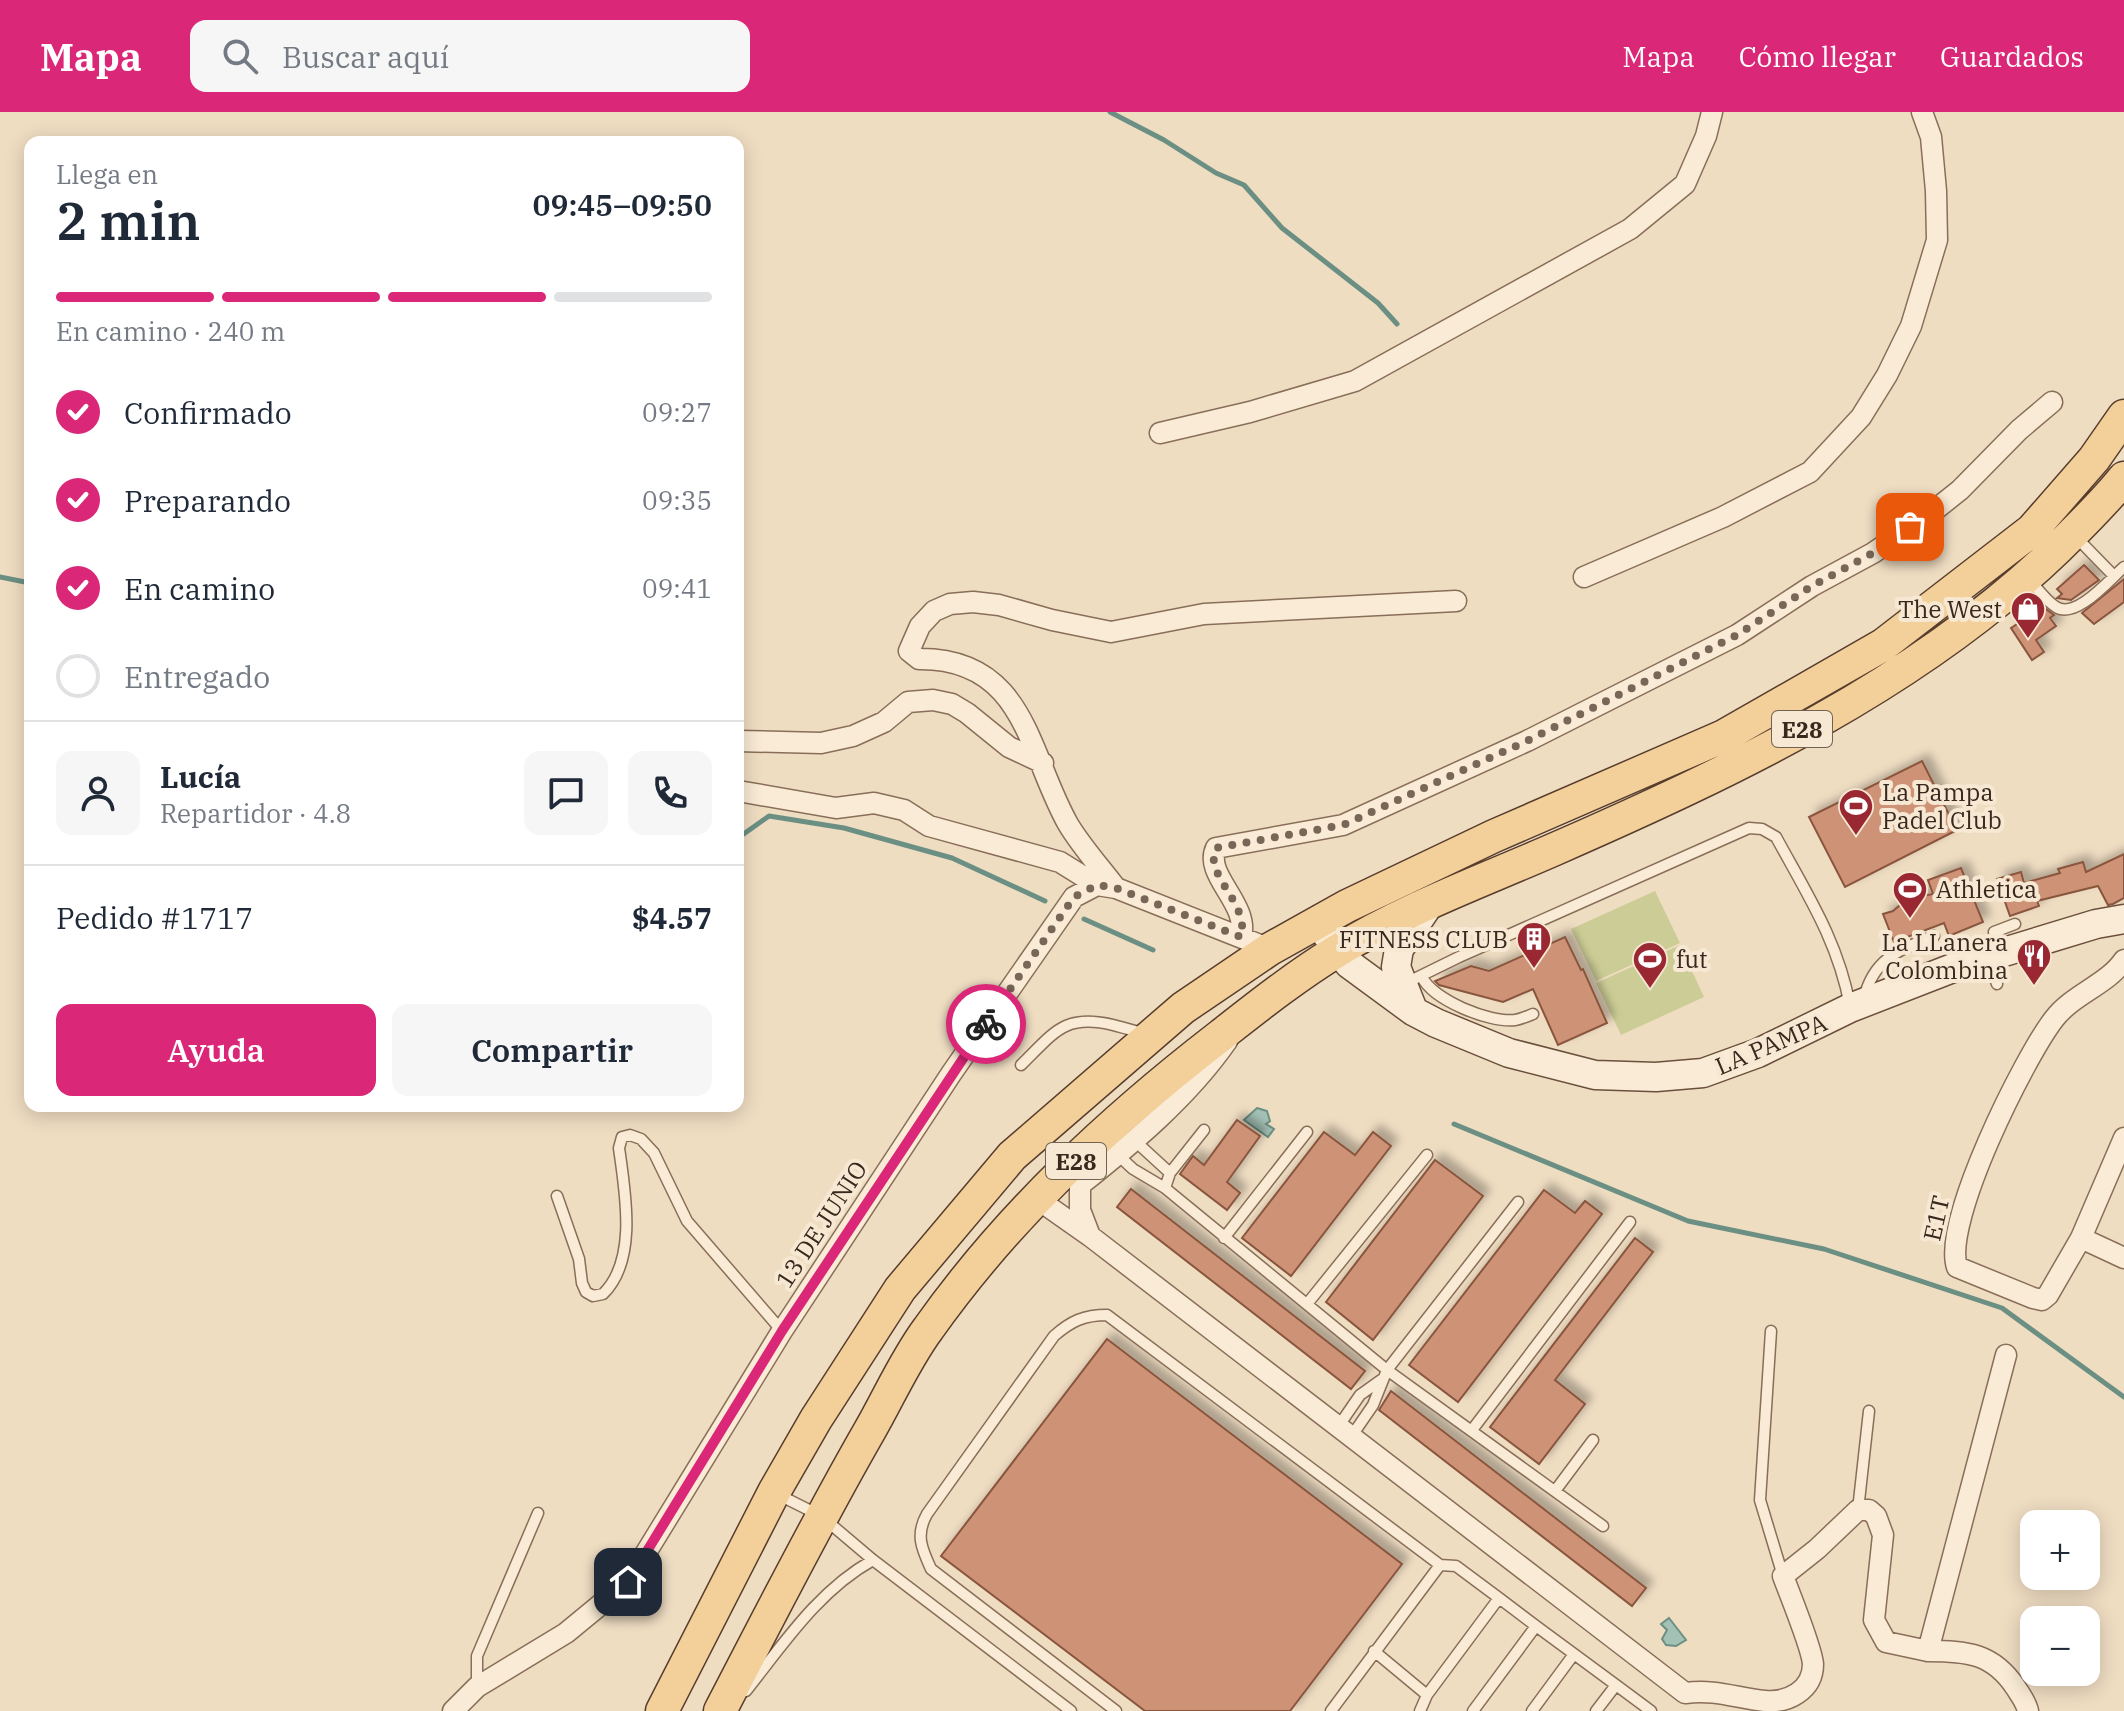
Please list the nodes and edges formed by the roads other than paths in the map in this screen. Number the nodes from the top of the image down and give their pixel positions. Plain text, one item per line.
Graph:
1 (1712, 112) edge
2 (1922, 112) edge
3 (2052, 402) dead end
4 (2124, 416) edge
5 (1160, 433) dead end
6 (2124, 478) edge
7 (2072, 533) junction
8 (2124, 567) edge
9 (2114, 576) junction
10 (1584, 577) dead end
11 (2028, 577) junction
12 (1456, 601) dead end
13 (744, 741) edge
14 (1043, 763) junction
15 (744, 792) edge
16 (1540, 816) junction
17 (1556, 849) junction
18 (1106, 886) junction
19 (1430, 903) junction
20 (2124, 919) edge
21 (1319, 921) junction
22 (2015, 924) dead end
23 (1934, 936) dead end
24 (1256, 943) junction
25 (1337, 951) junction
26 (1994, 955) junction
27 (2124, 960) edge
28 (1412, 980) junction
29 (1997, 984) dead end
30 (1856, 1006) junction
31 (1413, 1011) junction
32 (1533, 1014) dead end
33 (1493, 1017) junction
34 (1244, 1018) junction
35 (1149, 1037) junction
36 (1471, 1037) junction
37 (1021, 1065) dead end
38 (1204, 1130) dead end
39 (1307, 1132) dead end
40 (2124, 1138) edge
41 (1134, 1140) junction
42 (1118, 1155) junction
43 (1427, 1155) dead end
44 (1170, 1173) junction
45 (1080, 1185) junction
46 (1165, 1188) junction
47 (557, 1196) dead end
48 (1040, 1201) junction
49 (1518, 1202) dead end
50 (1630, 1222) dead end
51 (1090, 1236) junction
52 (1224, 1238) junction
53 (2081, 1238) junction
54 (2124, 1258) edge
55 (1307, 1304) junction
56 (782, 1331) junction
57 (1771, 1331) dead end
58 (2006, 1355) dead end
59 (1384, 1375) junction
60 (1869, 1411) dead end
61 (1472, 1430) junction
62 (1344, 1432) junction
63 (1593, 1440) dead end
64 (1555, 1491) junction
65 (774, 1492) junction
66 (1858, 1510) junction
67 (538, 1513) dead end
68 (821, 1516) junction
69 (1603, 1526) dead end
70 (873, 1560) junction
71 (1440, 1565) junction
72 (1783, 1576) junction
73 (1499, 1598) junction
74 (1536, 1626) junction
75 (1374, 1651) junction
76 (1928, 1651) junction
77 (1574, 1654) junction
78 (1616, 1685) junction
79 (477, 1687) junction
80 (1427, 1695) junction
81 (453, 1711) edge
82 (662, 1711) edge
83 (720, 1711) edge
84 (730, 1711) edge
85 (1071, 1711) edge
86 (1116, 1711) edge
87 (1331, 1711) edge
88 (1420, 1711) edge
89 (1473, 1711) edge
90 (1532, 1711) edge
91 (1596, 1711) edge
92 (1651, 1711) edge
93 (2028, 1711) edge

1 - 5 street
2 - 10 street
3 - 24 street
4 - 16 main road, E28
6 - 7 main road, E28
7 - 9 lane
7 - 11 main road, E28
8 - 9 lane
9 - 11 lane
11 - 17 main road, E28
12 - 14 street
13 - 14 street
14 - 18 street
15 - 18 street
16 - 17 main road
16 - 21 main road, E28
17 - 19 main road, E28
18 - 24 street
18 - 56 street, 13 DE JUNIO
19 - 25 main road, E28
19 - 28 street
20 - 26 street, LA PAMPA
21 - 24 main road, E28
21 - 25 street, LA PAMPA
22 - 26 lane
23 - 30 lane
24 - 35 main road, E28
25 - 31 street, LA PAMPA
25 - 34 main road, E28
26 - 29 lane
26 - 30 street, LA PAMPA
27 - 53 street, E1T
28 - 30 lane
28 - 31 street
28 - 33 lane
30 - 36 street, LA PAMPA
31 - 36 street, LA PAMPA
32 - 33 lane
33 - 36 lane
34 - 41 street
34 - 48 main road, E28
35 - 37 lane
35 - 65 main road, E28
38 - 44 lane
39 - 52 lane
40 - 53 street, E1T
41 - 42 street
41 - 44 lane
42 - 45 street
42 - 46 lane
43 - 55 lane
44 - 46 lane
45 - 48 street
45 - 51 street
46 - 52 lane
47 - 56 lane
48 - 51 street
48 - 68 main road, E28
49 - 59 lane
50 - 61 lane
51 - 62 street
52 - 55 lane
53 - 54 street
55 - 59 lane
56 - 79 street, 13 DE JUNIO
57 - 72 lane
58 - 76 street
59 - 61 lane
59 - 62 lane
59 - 62 lane
60 - 66 lane
61 - 64 lane
62 - 72 street
63 - 64 lane
64 - 69 lane
65 - 68 lane
65 - 82 main road, E28
66 - 72 street
66 - 76 street
67 - 79 lane
68 - 70 lane
68 - 83 main road, E28
70 - 84 lane
70 - 85 lane
71 - 73 lane
71 - 75 lane
71 - 86 lane
73 - 74 lane
73 - 80 lane
74 - 77 lane
74 - 89 lane
75 - 80 lane
75 - 87 lane
76 - 93 street
77 - 78 lane
77 - 90 lane
78 - 91 lane
78 - 92 lane
79 - 81 street, 13 DE JUNIO
80 - 88 lane

